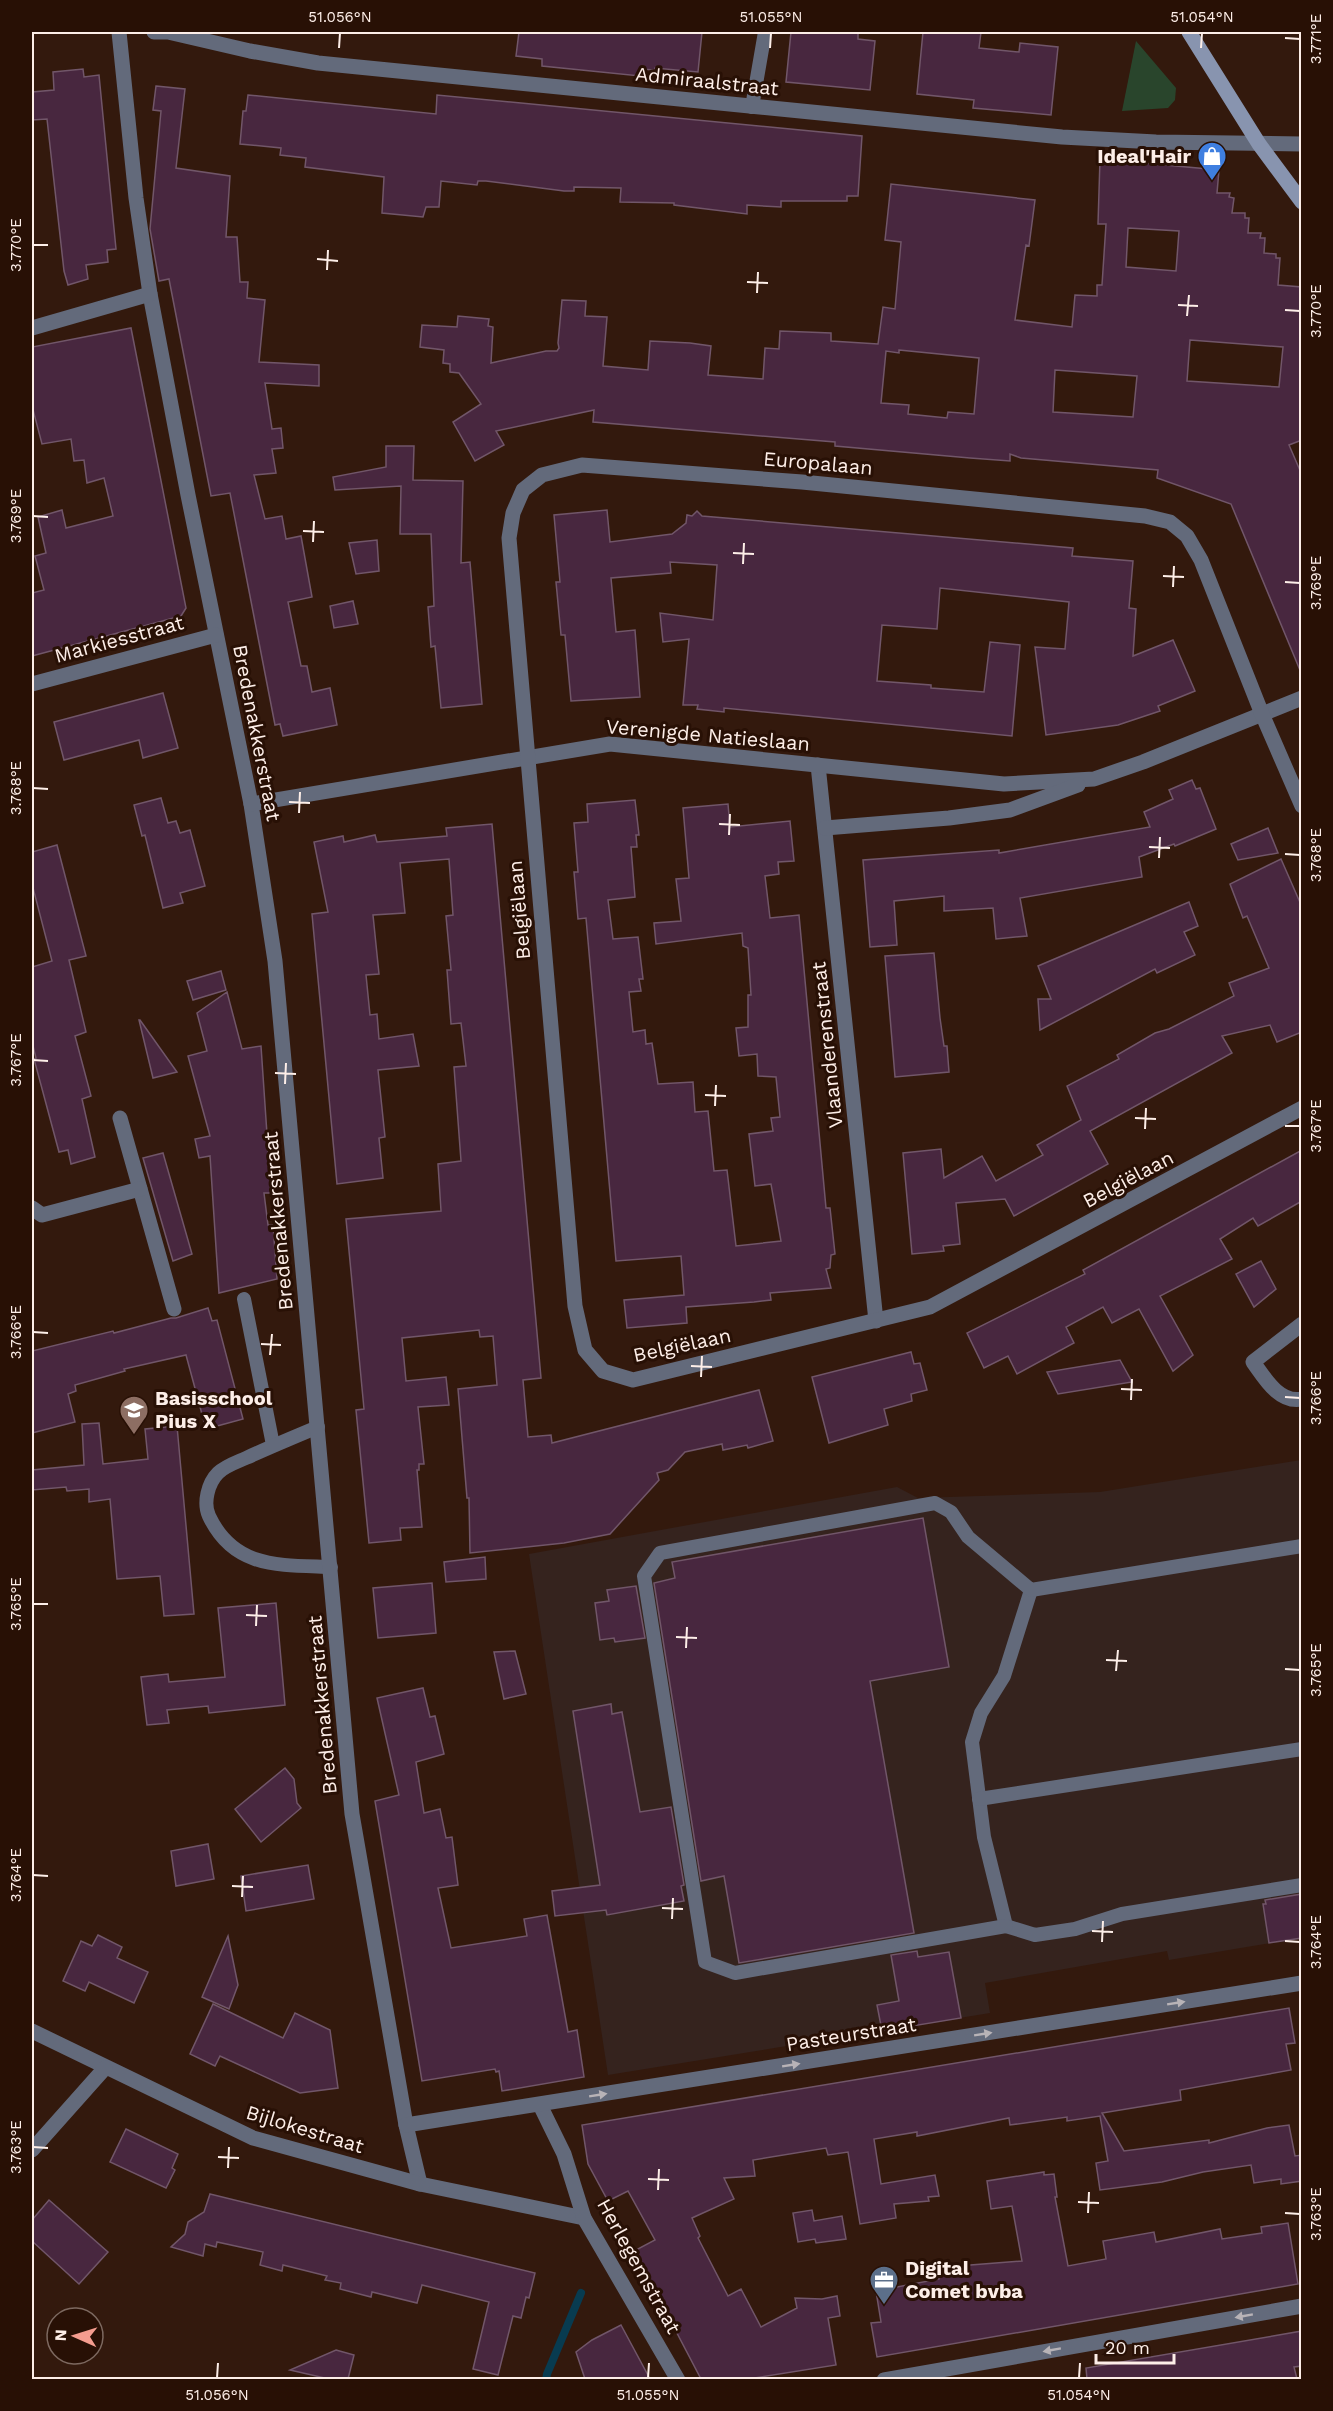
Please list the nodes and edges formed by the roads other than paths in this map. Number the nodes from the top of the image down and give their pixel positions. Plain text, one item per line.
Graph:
1 (119, 32) edge
2 (154, 32) edge
3 (765, 32) edge
4 (1189, 32) edge
5 (752, 107) junction
6 (1259, 144) junction
7 (1302, 144) edge
8 (1302, 202) edge
9 (150, 294) junction
10 (32, 328) edge
11 (216, 635) junction
12 (32, 684) edge
13 (1302, 698) edge
14 (1262, 714) junction
15 (527, 758) junction
16 (818, 765) junction
17 (1094, 779) junction
18 (251, 804) junction
19 (1302, 806) edge
20 (825, 828) junction
21 (1302, 1108) edge
22 (120, 1118) dead end
23 (140, 1189) junction
24 (32, 1208) edge
25 (244, 1299) dead end
26 (174, 1309) dead end
27 (876, 1321) junction
28 (1302, 1324) edge
29 (1302, 1399) edge
30 (318, 1427) junction
31 (273, 1445) junction
32 (1302, 1546) edge
33 (331, 1567) junction
34 (1031, 1590) junction
35 (1302, 1749) edge
36 (979, 1798) junction
37 (1302, 1885) edge
38 (1006, 1926) junction
39 (1302, 1983) edge
40 (32, 2031) edge
41 (105, 2068) junction
42 (540, 2105) junction
43 (406, 2125) junction
44 (32, 2150) edge
45 (420, 2184) junction
46 (584, 2218) junction
47 (1302, 2306) edge
48 (678, 2379) edge
49 (884, 2379) edge

1 - 9 street, Bredenakkerstraat
2 - 5 street, Admiraalstraat
3 - 5 lane
4 - 6 main road
5 - 6 street, Admiraalstraat
6 - 7 street, Admiraalstraat
6 - 8 main road
9 - 10 street
9 - 11 street, Bredenakkerstraat
11 - 12 street, Markiesstraat
11 - 18 street, Bredenakkerstraat
13 - 14 street, Verenigde Natieslaan
14 - 15 street, Europalaan
14 - 17 street, Verenigde Natieslaan
14 - 19 street
15 - 16 street, Verenigde Natieslaan
15 - 18 street, Verenigde Natieslaan
15 - 27 street, Belgiëlaan
16 - 17 street, Verenigde Natieslaan
16 - 20 street, Vlaanderenstraat
17 - 20 street, Verenigde Natieslaan
18 - 30 street, Bredenakkerstraat
20 - 27 street, Vlaanderenstraat
21 - 27 street, Belgiëlaan
22 - 23 street
23 - 24 street
23 - 26 street
25 - 31 lane
28 - 29 street
30 - 31 lane
30 - 33 street, Bredenakkerstraat
31 - 33 lane
32 - 34 lane
33 - 43 street, Bredenakkerstraat
34 - 36 lane
34 - 38 lane
35 - 36 lane
36 - 38 lane
37 - 38 lane
42 -> 39 street, Pasteurstraat
40 - 41 street, Bijlokestraat
41 - 44 street
41 - 45 street, Bijlokestraat
42 - 43 street, Pasteurstraat
42 - 46 street, Herlegemstraat
43 - 45 street, Bredenakkerstraat
45 - 46 street, Bijlokestraat
46 - 48 street, Herlegemstraat
47 -> 49 street

